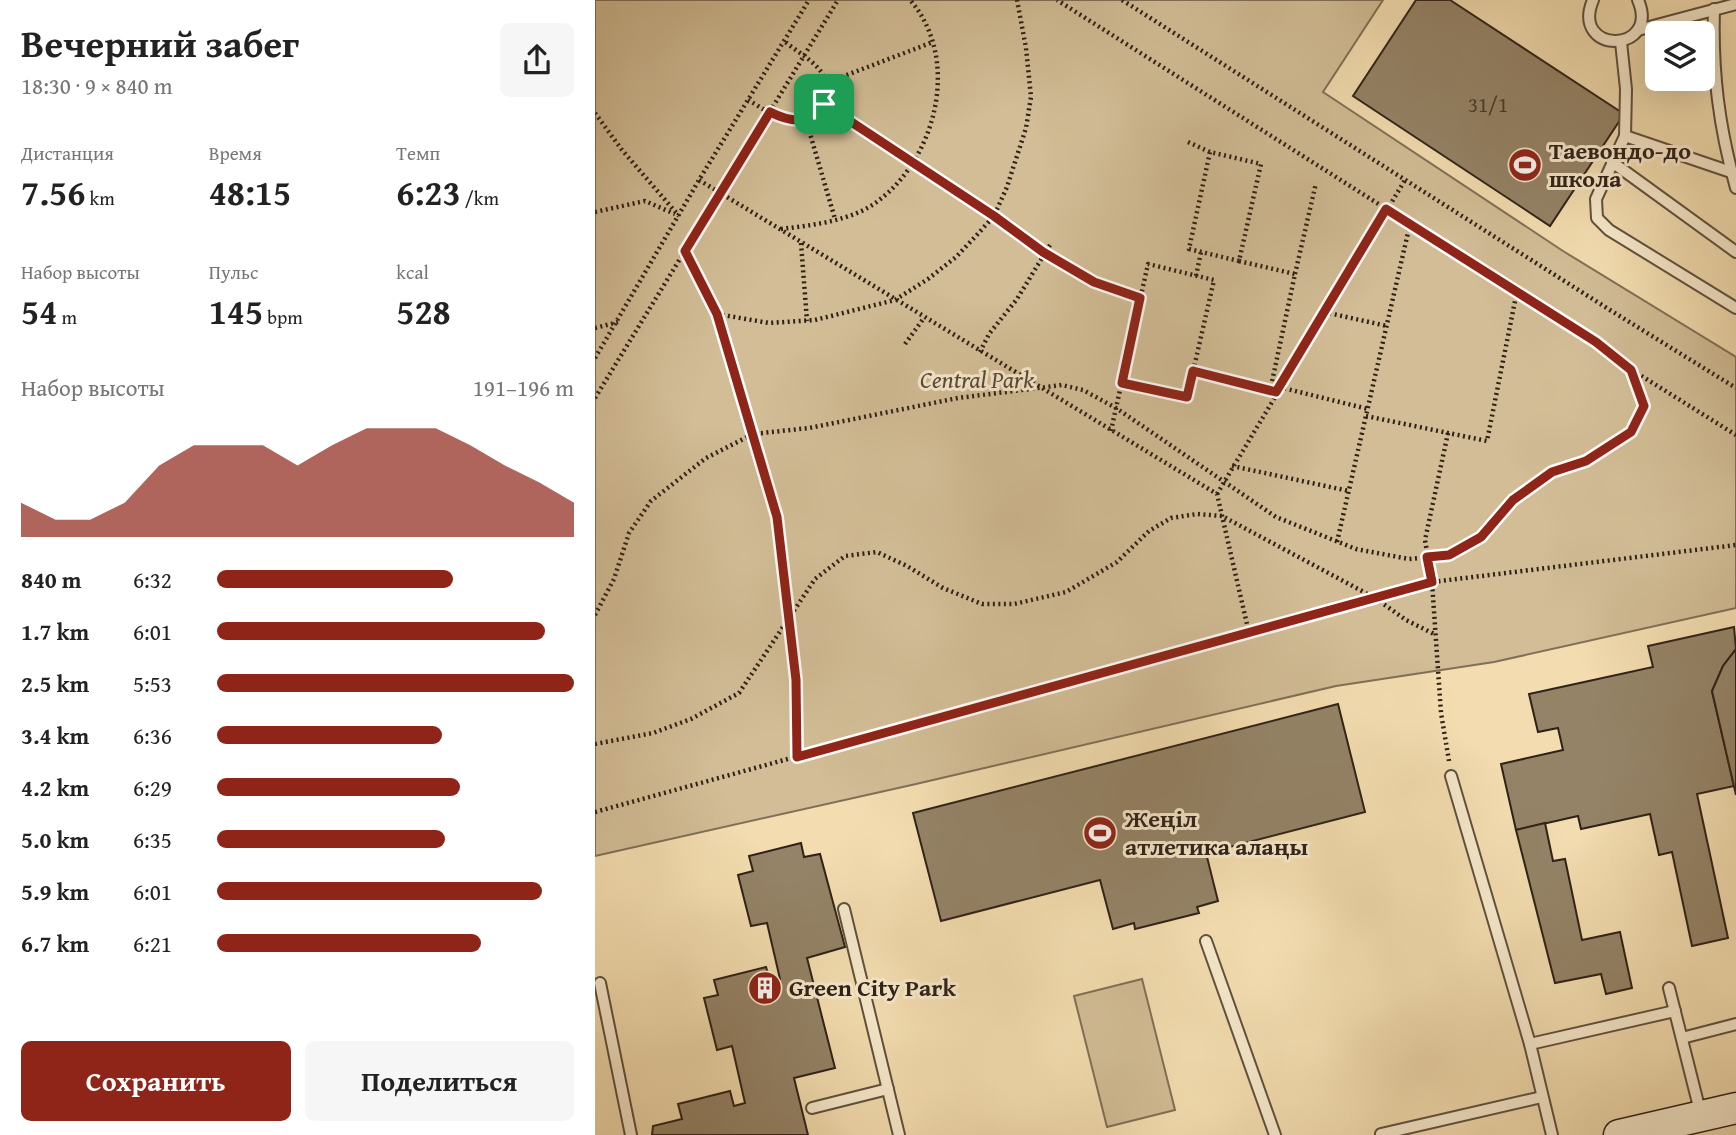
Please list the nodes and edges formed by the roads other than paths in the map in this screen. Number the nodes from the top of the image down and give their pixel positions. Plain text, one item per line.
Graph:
1 (1593, 0) edge
2 (1638, 0) edge
3 (1736, 4) edge
4 (1714, 9) junction
5 (1638, 30) junction
6 (1621, 42) junction
7 (1625, 136) junction
8 (1612, 162) junction
9 (1731, 172) junction
10 (1736, 188) edge
11 (1736, 252) edge
12 (1736, 308) edge
13 (1451, 776) road end
14 (844, 909) dead end
15 (1206, 941) dead end
16 (600, 983) dead end
17 (1669, 988) dead end
18 (1675, 1011) junction
19 (1736, 1024) edge
20 (1682, 1038) junction
21 (1530, 1044) junction
22 (888, 1089) junction
23 (1542, 1097) junction
24 (812, 1108) dead end
25 (1736, 1108) edge
26 (1701, 1117) junction
27 (1381, 1134) edge
28 (631, 1135) edge
29 (899, 1135) edge
30 (1275, 1135) edge
31 (1552, 1135) edge
32 (1619, 1135) edge

1 - 6 lane
2 - 5 lane
3 - 4 lane
4 - 5 lane
4 - 9 lane
5 - 6 lane
6 - 7 lane
7 - 8 lane
7 - 9 lane
8 - 11 lane
8 - 12 lane
9 - 10 lane
13 - 21 lane
14 - 22 lane
15 - 30 lane
16 - 28 lane
17 - 18 lane
18 - 20 lane
18 - 21 lane
19 - 20 lane
20 - 26 lane
21 - 23 lane
22 - 24 lane
22 - 29 lane
23 - 27 lane
23 - 31 lane
25 - 26 street
26 - 32 street

